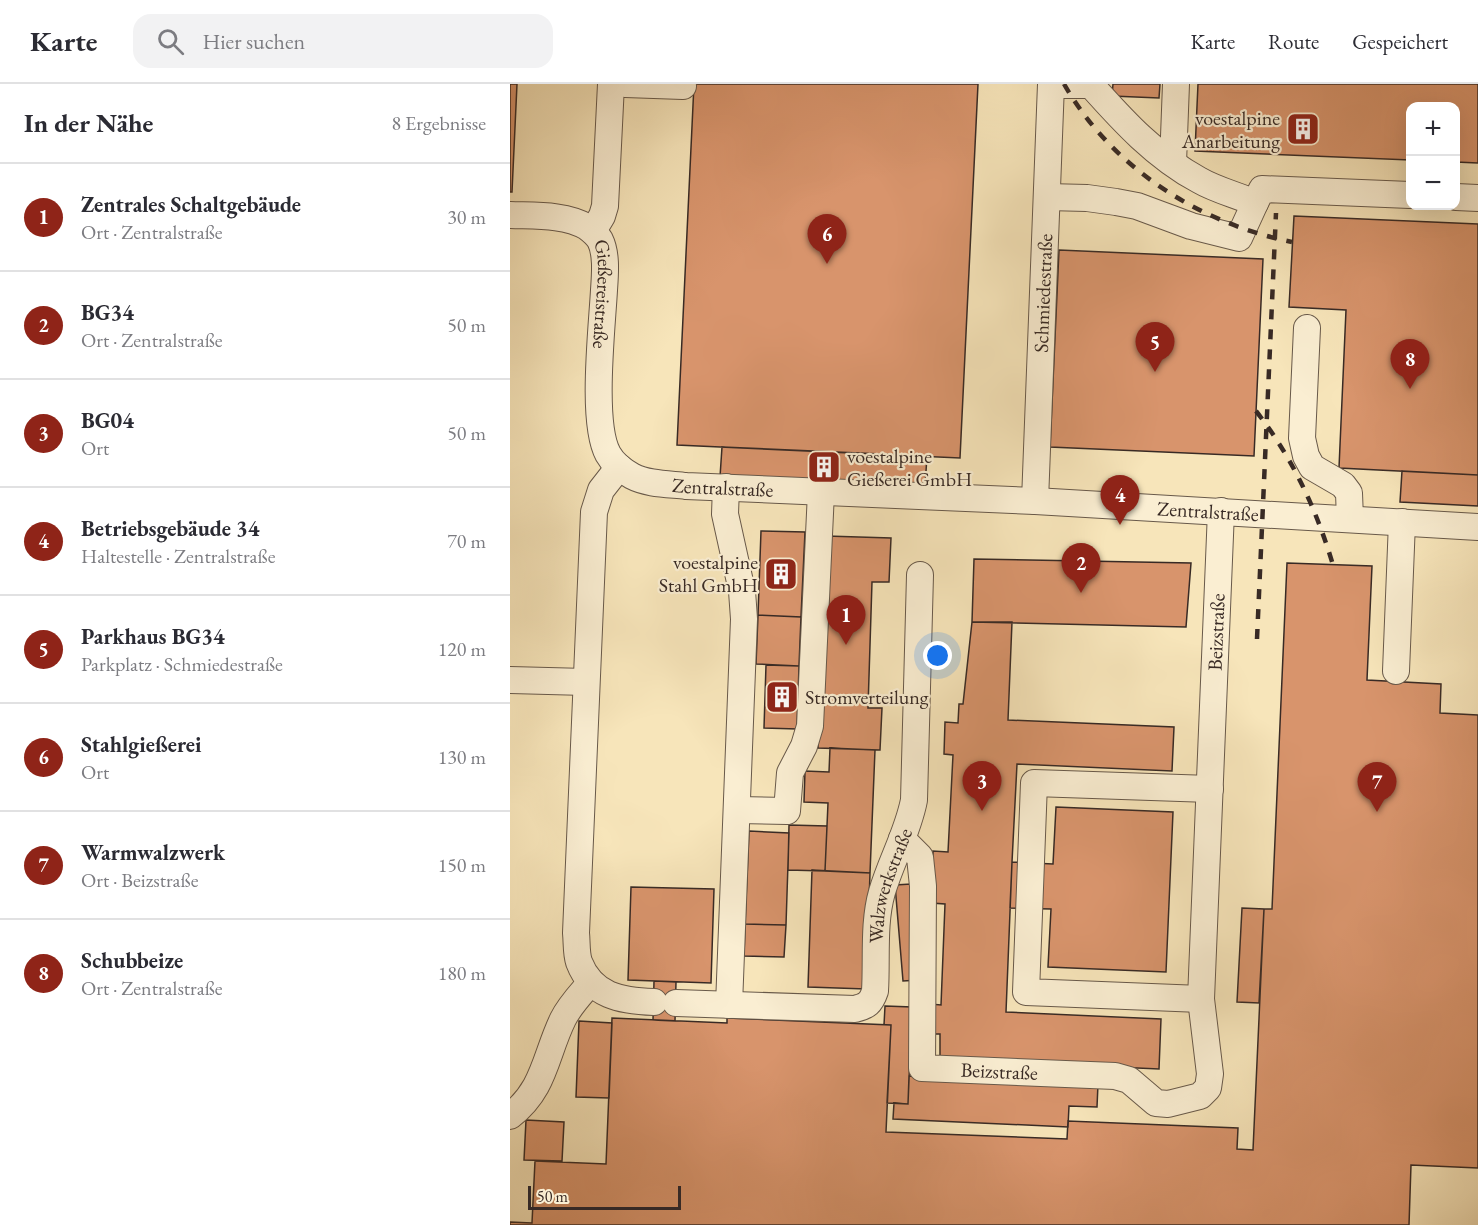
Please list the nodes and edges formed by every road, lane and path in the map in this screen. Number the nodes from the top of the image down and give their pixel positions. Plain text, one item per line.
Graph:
1 (611, 84) edge
2 (625, 84) edge
3 (1051, 84) edge
4 (1176, 84) edge
5 (683, 86) dead end
6 (1173, 163) junction
7 (1406, 195) edge
8 (1047, 197) junction
9 (1460, 197) edge
10 (1478, 198) edge
11 (1255, 203) junction
12 (510, 215) edge
13 (593, 231) junction
14 (1307, 328) dead end
15 (619, 467) junction
16 (726, 488) junction
17 (821, 492) junction
18 (1035, 501) junction
19 (1221, 511) junction
20 (1350, 519) junction
21 (1402, 522) junction
22 (1478, 527) edge
23 (920, 575) dead end
24 (1396, 671) dead end
25 (510, 680) edge
26 (586, 682) junction
27 (1210, 789) junction
28 (738, 810) junction
29 (903, 839) junction
30 (591, 982) junction
31 (1201, 999) junction
32 (729, 1005) junction
33 (510, 1116) edge

1 - 13 street, Gießereistraße
2 - 5 street
3 - 6 street
3 - 8 street, Schmiedestraße
4 - 6 street
6 - 11 street
7 - 11 street
8 - 11 street
8 - 18 street, Schmiedestraße
9 - 10 street
12 - 13 street
13 - 15 street, Gießereistraße
14 - 20 street
15 - 16 street, Zentralstraße
15 - 26 street
16 - 17 street, Zentralstraße
16 - 28 street
17 - 18 street, Zentralstraße
17 - 28 street
18 - 19 street, Zentralstraße
19 - 20 street, Zentralstraße
19 - 27 street, Beizstraße
20 - 21 street, Zentralstraße
21 - 22 street, Zentralstraße
21 - 24 street
23 - 29 street, Walzwerkstraße
25 - 26 street
26 - 30 street
27 - 31 street, Beizstraße
27 - 31 street
28 - 32 street
29 - 31 street, Beizstraße
29 - 32 street, Walzwerkstraße
30 - 32 street, Walzwerkstraße
30 - 33 street

